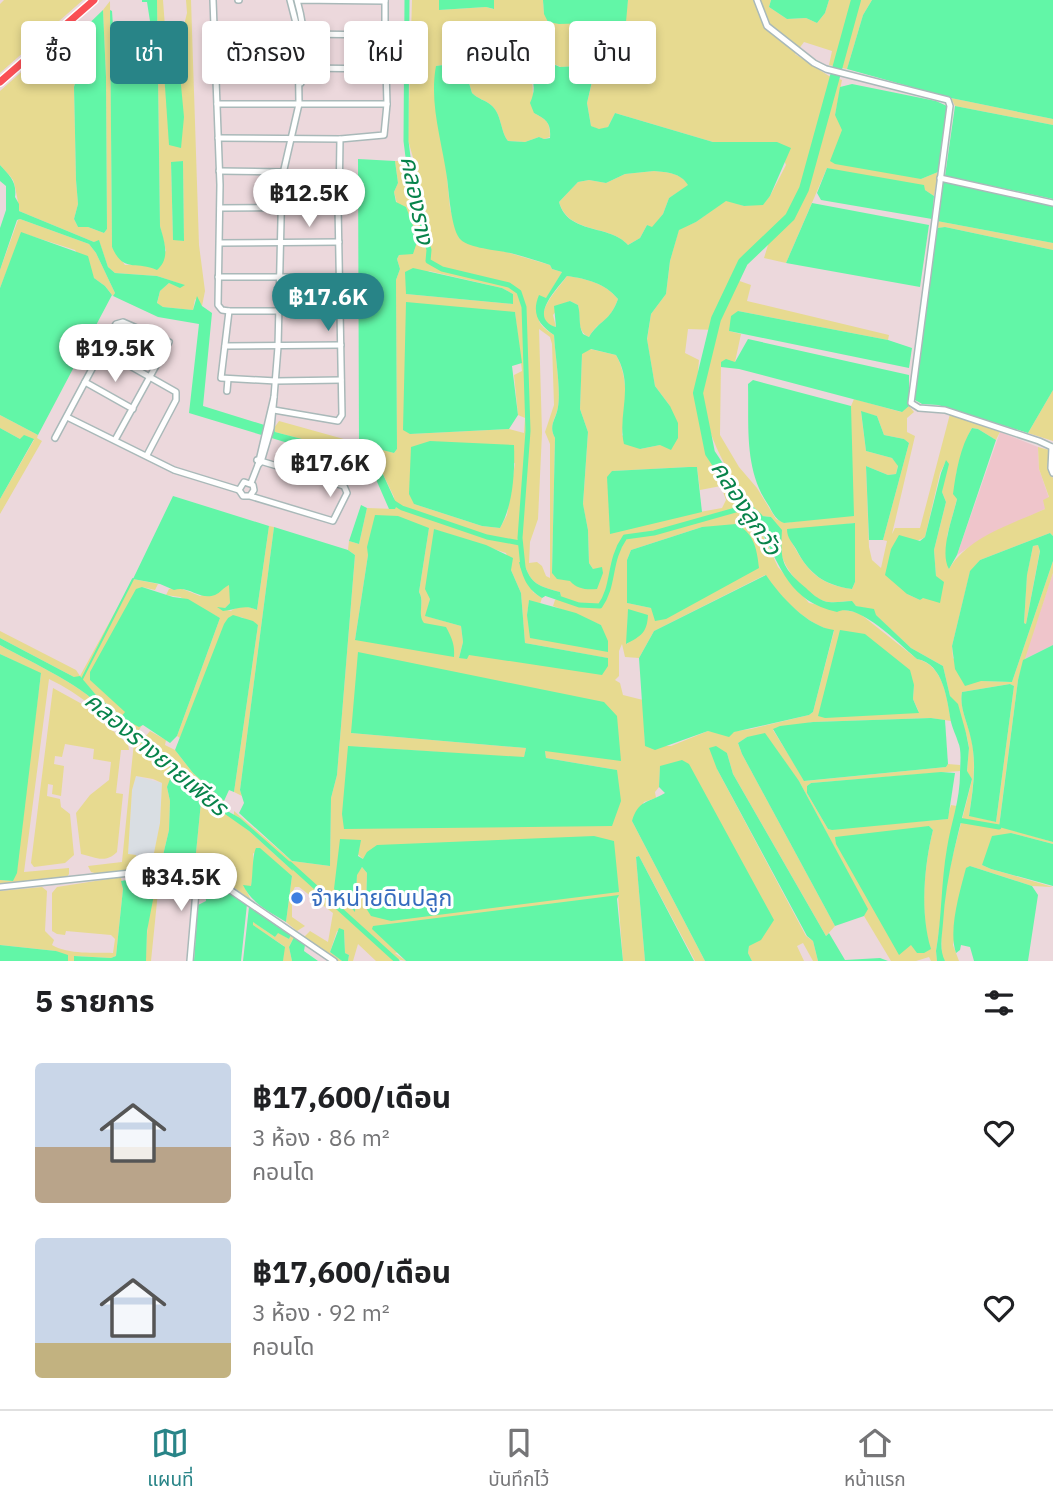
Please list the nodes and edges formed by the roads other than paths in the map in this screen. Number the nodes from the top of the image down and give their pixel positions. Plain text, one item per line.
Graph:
1 (94, 0) edge
2 (213, 0) edge
3 (290, 0) edge
4 (297, 0) edge
5 (385, 0) edge
6 (757, 0) edge
7 (214, 21) edge
8 (297, 21) edge
9 (299, 21) edge
10 (384, 21) edge
11 (0, 82) edge
12 (216, 84) edge
13 (300, 84) edge
14 (386, 84) edge
15 (217, 104) junction
16 (299, 104) junction
17 (387, 104) junction
18 (218, 138) junction
19 (292, 138) junction
20 (340, 139) junction
21 (219, 171) junction
22 (282, 172) junction
23 (940, 178) junction
24 (1053, 203) edge
25 (338, 206) junction
26 (220, 208) junction
27 (281, 208) junction
28 (339, 242) junction
29 (220, 243) junction
30 (279, 243) junction
31 (218, 277) junction
32 (279, 277) junction
33 (340, 277) junction
34 (229, 311) junction
35 (340, 311) junction
36 (279, 312) junction
37 (341, 345) junction
38 (225, 346) junction
39 (278, 347) junction
40 (102, 350) junction
41 (150, 378) junction
42 (228, 379) junction
43 (341, 380) junction
44 (276, 381) junction
45 (85, 382) junction
46 (227, 391) dead end
47 (274, 397) junction
48 (133, 409) junction
49 (274, 410) junction
50 (67, 417) junction
51 (268, 427) junction
52 (55, 438) dead end
53 (115, 440) junction
54 (1051, 447) edge
55 (147, 455) junction
56 (259, 462) junction
57 (1053, 473) edge
58 (251, 483) junction
59 (239, 490) junction
60 (250, 496) junction
61 (198, 868) junction
62 (0, 887) edge
63 (190, 961) edge
64 (334, 961) edge

1 - 11 main road
2 - 7 street
3 - 8 street
4 - 5 street
4 - 9 street
5 - 10 street
6 - 23 street
12 - 15 street
13 - 16 street
14 - 17 street
15 - 16 street
15 - 18 street
16 - 17 street
16 - 19 street
17 - 20 street
18 - 19 street
18 - 21 street
19 - 20 street
19 - 22 street
20 - 25 street
21 - 22 street
21 - 26 street
22 - 27 street
23 - 24 street
23 - 54 street
25 - 27 street
25 - 28 street
26 - 27 street
26 - 29 street
27 - 30 street
28 - 30 street
28 - 33 street
29 - 30 street
29 - 31 street
30 - 32 street
31 - 32 street
31 - 34 street
32 - 33 street
32 - 36 street
33 - 35 street
34 - 36 street
34 - 38 street
35 - 36 street
35 - 37 street
36 - 39 street
37 - 39 street
37 - 43 street
38 - 39 street
38 - 42 street
39 - 44 street
40 - 41 street
40 - 41 street
40 - 45 street
41 - 48 street
41 - 55 street
42 - 44 street
42 - 46 street
43 - 44 street
43 - 49 street
44 - 47 street
45 - 48 street
45 - 50 street
47 - 49 street
47 - 51 street
48 - 53 street
49 - 51 street
50 - 52 street
50 - 53 street
51 - 56 street
53 - 55 street
54 - 57 street
55 - 59 street
56 - 58 street
56 - 60 street
58 - 59 street
58 - 60 street
59 - 60 street
61 - 62 street
61 - 63 street
61 - 64 street

